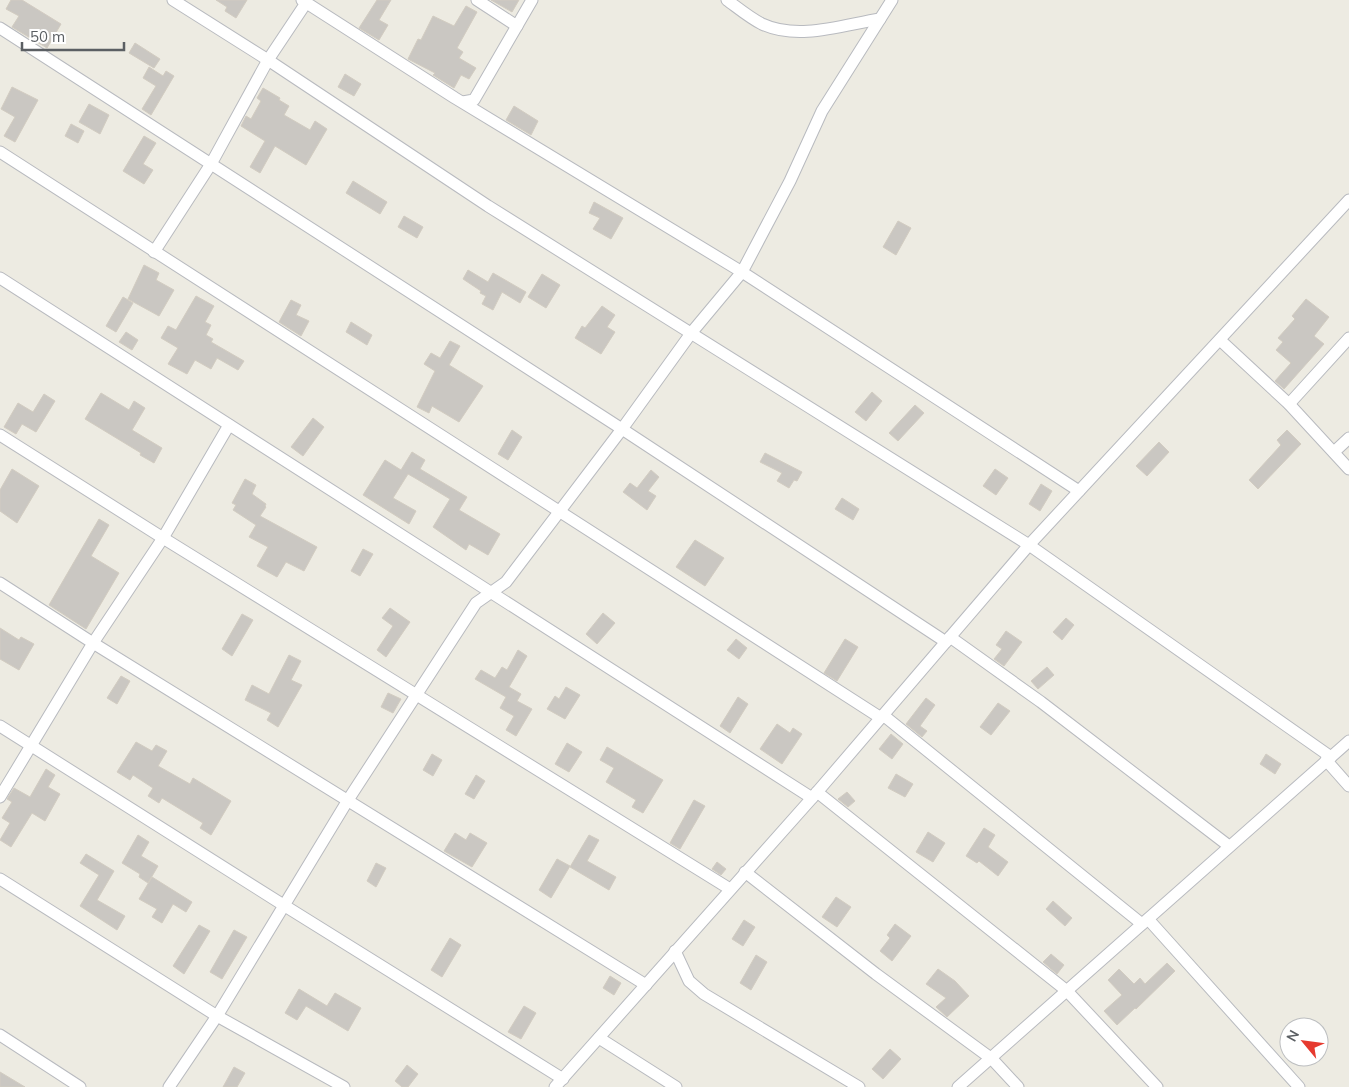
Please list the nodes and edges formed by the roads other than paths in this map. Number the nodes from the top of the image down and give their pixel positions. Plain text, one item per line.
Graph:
1 (173, 0) edge
2 (477, 0) edge
3 (532, 0) edge
4 (727, 0) edge
5 (892, 0) edge
6 (304, 1) edge
7 (880, 18) junction
8 (517, 26) junction
9 (0, 28) edge
10 (268, 60) junction
11 (463, 102) junction
12 (2, 158) edge
13 (211, 164) junction
14 (1349, 200) edge
15 (154, 252) junction
16 (742, 272) junction
17 (0, 278) edge
18 (692, 332) junction
19 (1349, 338) edge
20 (1220, 340) junction
21 (1289, 404) junction
22 (230, 425) junction
23 (622, 429) junction
24 (0, 435) edge
25 (1349, 438) edge
26 (1334, 452) junction
27 (1349, 469) edge
28 (1079, 491) junction
29 (559, 513) junction
30 (163, 538) junction
31 (1029, 545) junction
32 (0, 583) edge
33 (491, 593) junction
34 (948, 640) junction
35 (93, 643) junction
36 (416, 696) junction
37 (882, 716) junction
38 (0, 726) edge
39 (1349, 741) edge
40 (31, 746) junction
41 (1329, 759) junction
42 (1349, 786) edge
43 (814, 795) junction
44 (0, 797) edge
45 (348, 800) junction
46 (1229, 846) junction
47 (745, 872) junction
48 (0, 879) edge
49 (730, 889) junction
50 (284, 906) junction
51 (1145, 922) junction
52 (676, 951) junction
53 (646, 985) junction
54 (1067, 991) junction
55 (217, 1016) junction
56 (0, 1035) edge
57 (599, 1038) junction
58 (992, 1058) junction
59 (559, 1083) edge
60 (80, 1087) edge
61 (169, 1087) edge
62 (344, 1087) edge
63 (676, 1087) edge
64 (859, 1087) edge
65 (958, 1087) edge
66 (1018, 1087) edge
67 (1157, 1087) edge
68 (1299, 1087) edge

1 - 10 street
2 - 8 street
3 - 8 street
4 - 7 street
5 - 7 street
6 - 10 street
6 - 11 street
7 - 16 street
8 - 11 street
9 - 13 street
10 - 13 street
10 - 18 street
11 - 16 street
12 - 15 street
13 - 15 street
13 - 23 street
14 - 20 street
15 - 29 street
16 - 18 street
16 - 28 street
17 - 22 street
18 - 23 street
18 - 31 street
19 - 21 street
20 - 21 street
20 - 28 street
21 - 26 street
22 - 30 street
22 - 33 street
23 - 29 street
23 - 34 street
24 - 30 street
25 - 26 street
26 - 27 street
28 - 31 street
29 - 33 street
29 - 37 street
30 - 35 street
30 - 36 street
31 - 34 street
31 - 41 street
32 - 35 street
33 - 36 street
33 - 43 street
34 - 37 street
34 - 46 street
35 - 40 street
35 - 45 street
36 - 45 street
36 - 49 street
37 - 43 street
37 - 51 street
38 - 40 street
39 - 41 street
40 - 44 street
40 - 50 street
41 - 42 street
41 - 46 street
43 - 47 street
43 - 54 street
45 - 50 street
45 - 53 street
46 - 51 street
47 - 49 street
47 - 58 street
48 - 55 street
49 - 52 street
50 - 55 street
50 - 59 street
51 - 54 street
51 - 68 street
52 - 53 street
52 - 64 street
53 - 57 street
54 - 58 street
54 - 67 street
55 - 61 street
55 - 62 street
56 - 60 street
57 - 59 street
57 - 63 street
58 - 65 street
58 - 66 street

